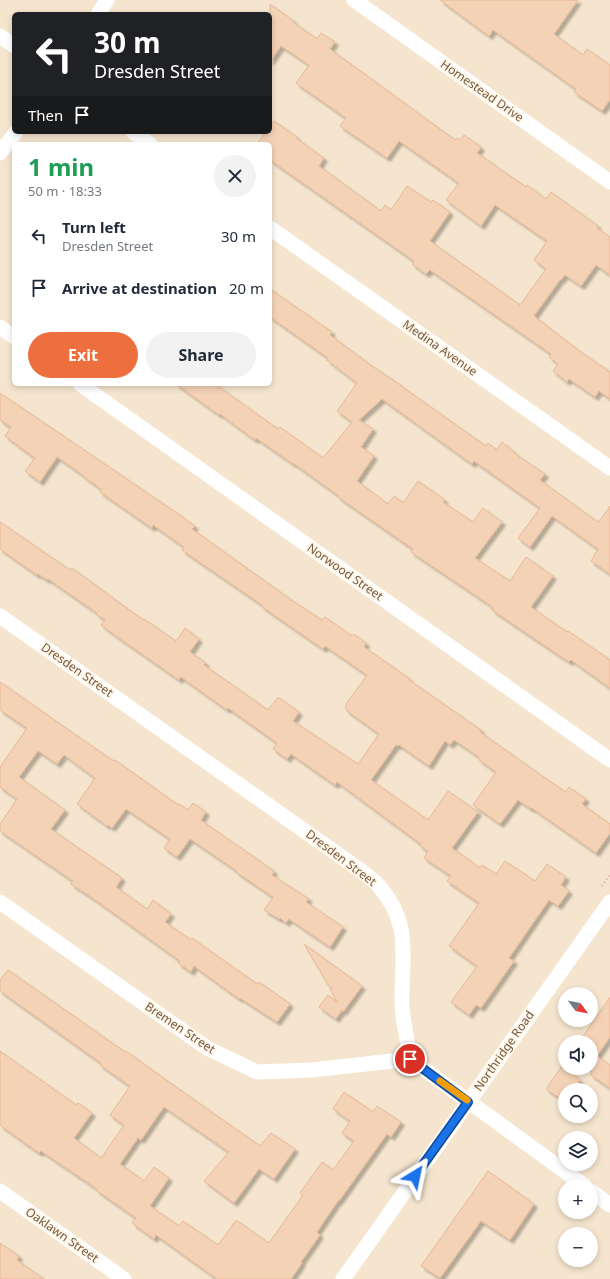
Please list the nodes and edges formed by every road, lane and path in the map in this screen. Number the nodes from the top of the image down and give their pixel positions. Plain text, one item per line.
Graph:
1 (107, 0) edge
2 (354, 0) edge
3 (99, 12) edge
4 (0, 36) edge
5 (12, 45) edge
6 (14, 134) edge
7 (136, 134) edge
8 (147, 142) edge
9 (0, 153) edge
10 (610, 182) edge
11 (272, 229) edge
12 (0, 327) edge
13 (12, 336) edge
14 (83, 386) edge
15 (610, 468) edge
16 (0, 616) edge
17 (610, 760) edge
18 (0, 902) edge
19 (610, 902) edge
20 (410, 1059) junction
21 (468, 1102) junction
22 (575, 1179) edge
23 (0, 1191) edge
24 (598, 1196) edge
25 (610, 1204) edge
26 (124, 1279) edge
27 (343, 1279) edge

1 - 3 street
2 - 10 street, Homestead Drive
4 - 5 street
6 - 9 street
7 - 8 street
11 - 15 street, Medina Avenue
12 - 13 street
14 - 17 street, Norwood Street
16 - 20 street, Dresden Street
18 - 20 street, Bremen Street
19 - 21 street, Northridge Road
20 - 21 street
21 - 22 street
21 - 27 street, Northridge Road
23 - 26 street, Oaklawn Street
24 - 25 street

